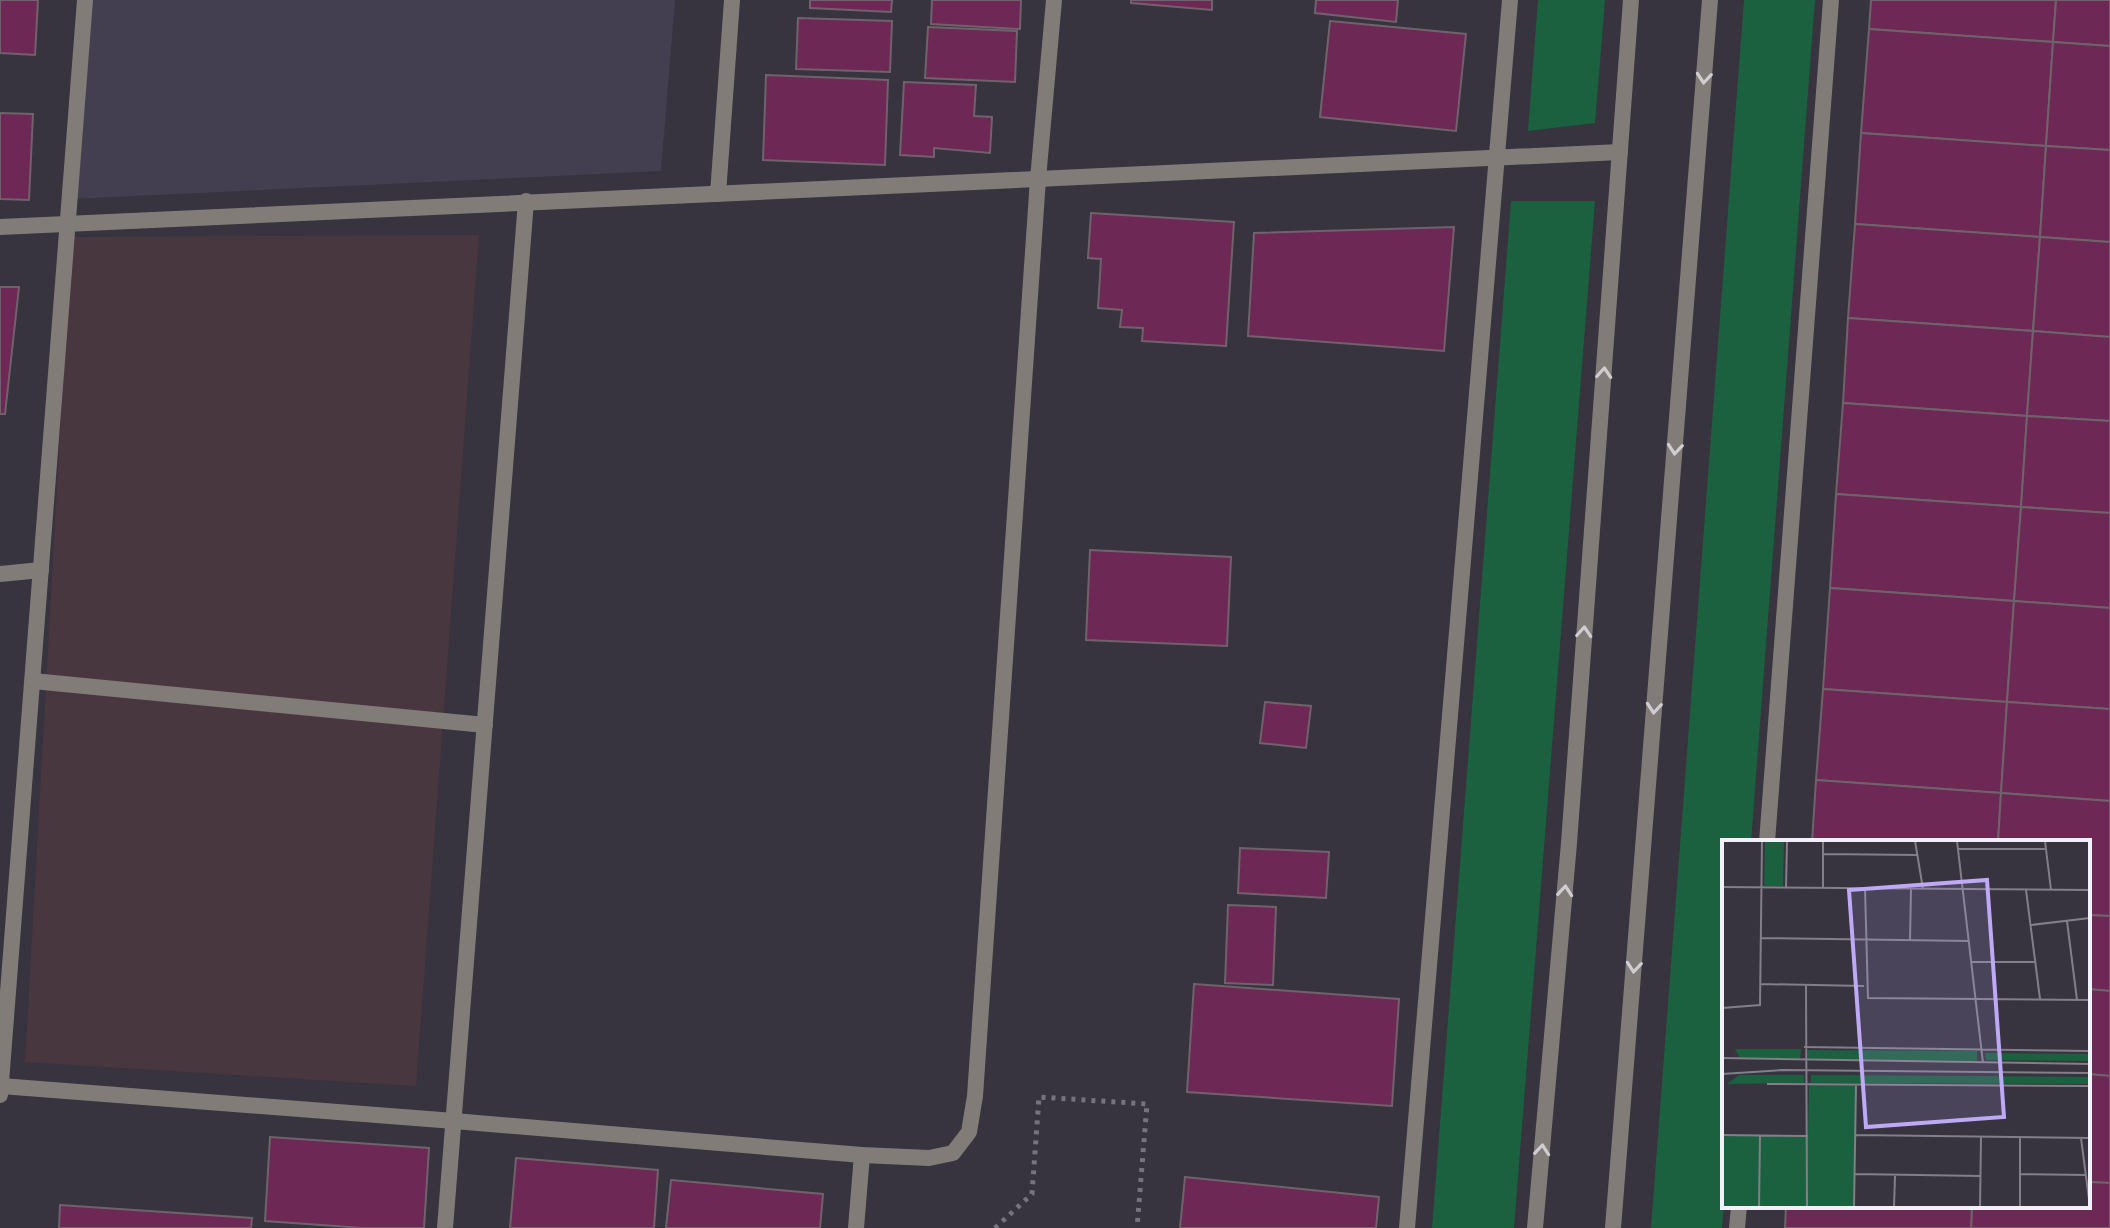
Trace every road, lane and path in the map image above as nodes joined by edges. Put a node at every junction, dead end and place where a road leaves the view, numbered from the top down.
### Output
1 (85, 0) edge
2 (732, 0) edge
3 (1054, 0) edge
4 (1510, 0) edge
5 (1631, 0) edge
6 (1710, 0) edge
7 (1831, 0) edge
8 (1620, 152) junction
9 (1498, 158) junction
10 (1038, 179) junction
11 (718, 194) junction
12 (526, 201) junction
13 (69, 224) junction
14 (0, 227) edge
15 (41, 570) junction
16 (0, 574) edge
17 (33, 681) junction
18 (485, 725) junction
19 (1767, 840) edge
20 (1, 1086) edge
21 (0, 1095) edge
22 (454, 1121) junction
23 (862, 1155) junction
24 (1739, 1208) edge
25 (445, 1228) edge
26 (856, 1228) edge
27 (995, 1228) edge
28 (1137, 1228) edge
29 (1407, 1228) edge
30 (1535, 1228) edge
31 (1613, 1228) edge
32 (1737, 1228) edge

1 - 13 street
2 - 11 street
3 - 10 street
4 - 9 street
5 - 8 street
6 -> 31 street
7 - 19 street
8 - 9 street
30 -> 8 street
9 - 10 street
9 - 29 street
10 - 11 street
10 - 23 street
11 - 12 street
12 - 13 street
12 - 18 street
13 - 14 street
13 - 15 street
15 - 16 street
15 - 17 street
17 - 18 street
17 - 20 street
18 - 22 street
20 - 21 street
20 - 22 street
22 - 23 street
22 - 25 street
23 - 26 street
24 - 32 street
27 - 28 path

